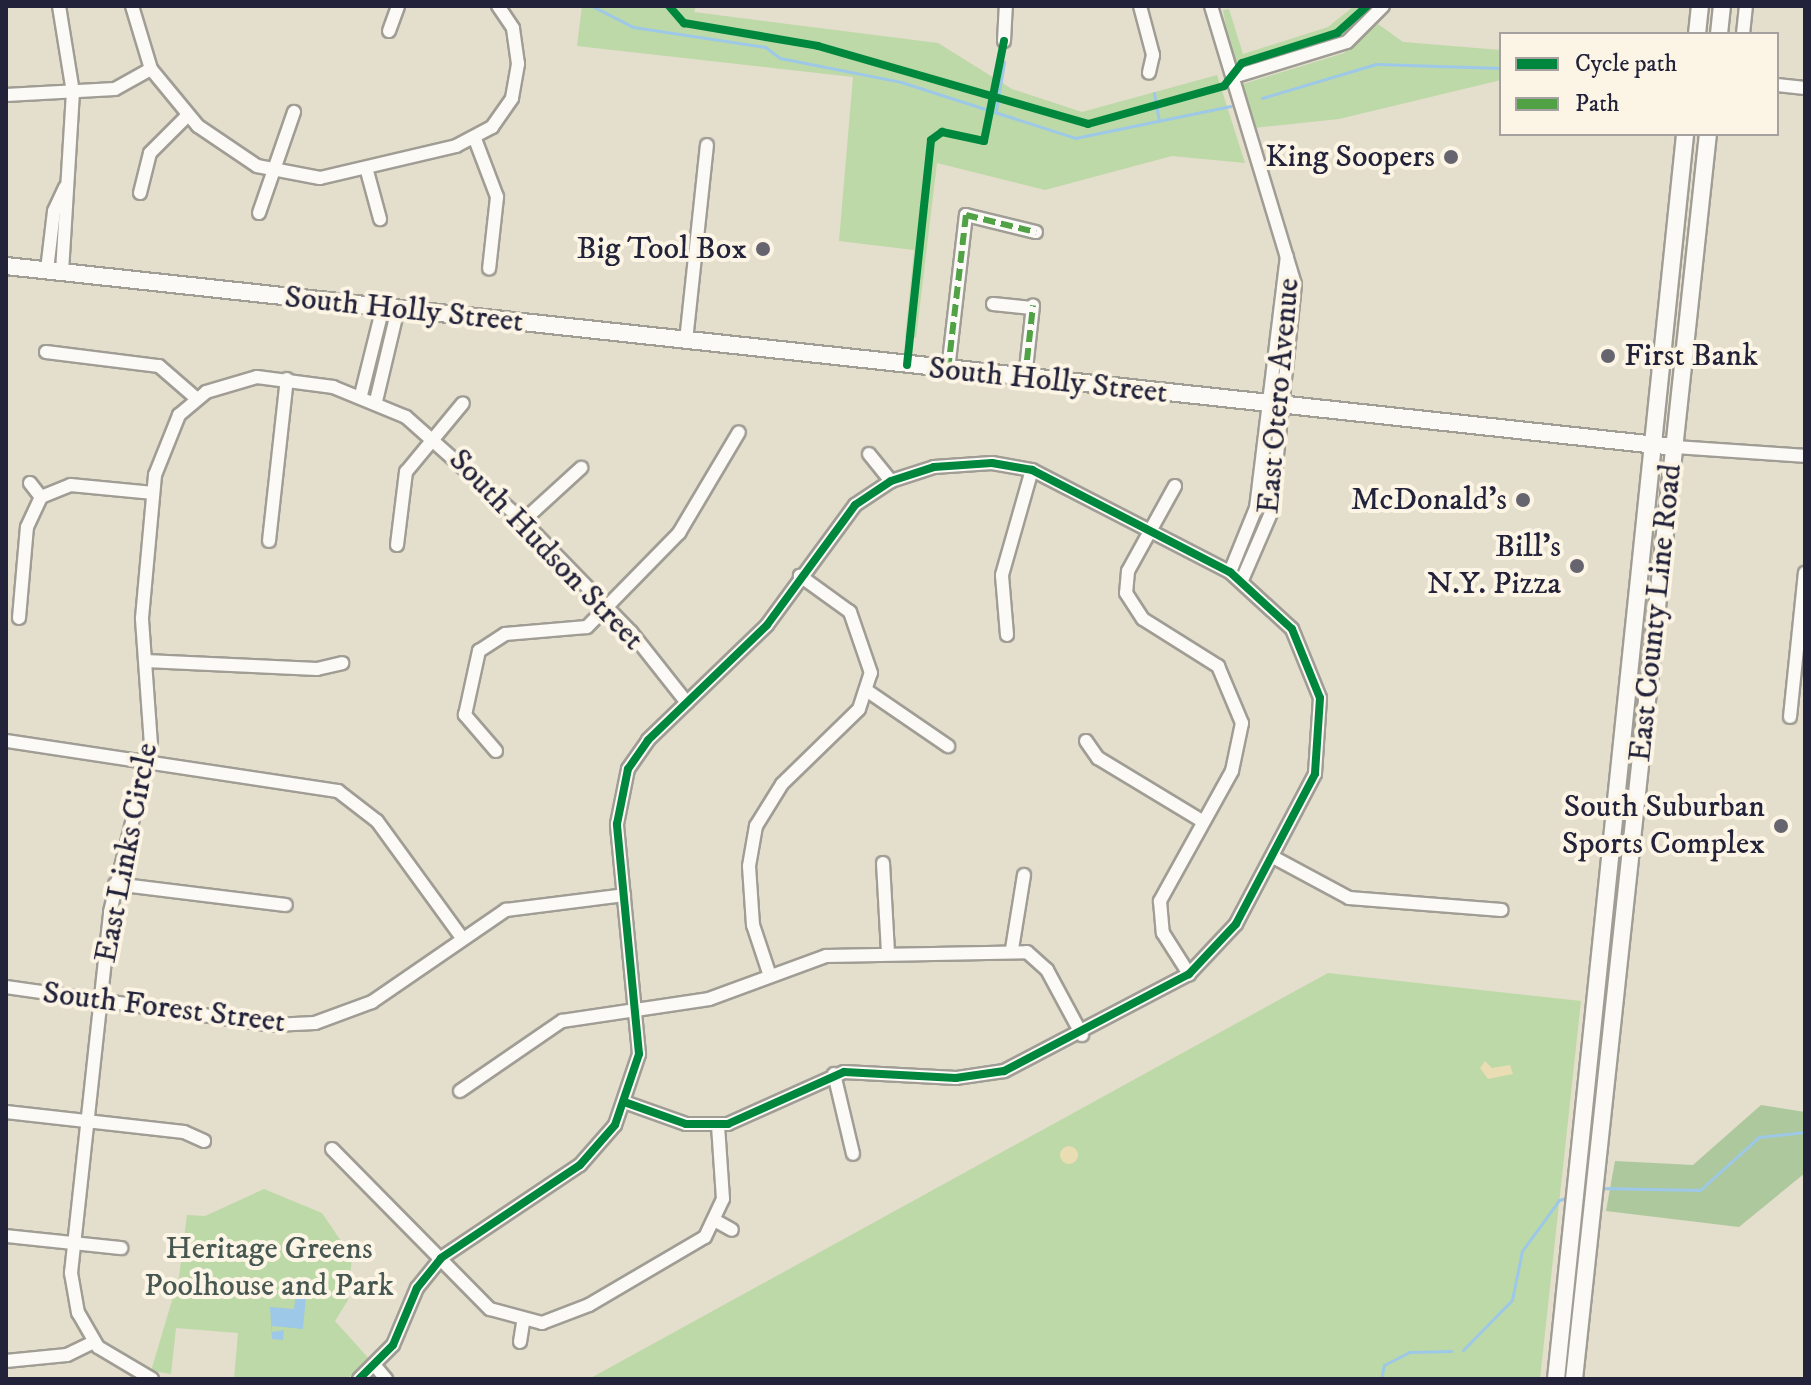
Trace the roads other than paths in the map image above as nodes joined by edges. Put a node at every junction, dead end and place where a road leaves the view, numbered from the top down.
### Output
1 (59, 6) edge
2 (132, 6) edge
3 (398, 6) edge
4 (498, 6) edge
5 (1006, 6) edge
6 (1140, 6) edge
7 (1211, 6) edge
8 (1383, 6) edge
9 (1700, 6) edge
10 (1722, 6) edge
11 (1746, 6) edge
12 (389, 31) dead end
13 (1697, 32) edge
14 (1719, 32) edge
15 (1743, 32) edge
16 (1004, 41) dead end
17 (151, 69) junction
18 (1149, 73) dead end
19 (1233, 77) junction
20 (1779, 85) edge
21 (1805, 88) edge
22 (73, 92) junction
23 (6, 95) edge
24 (294, 112) dead end
25 (187, 116) junction
26 (1685, 136) edge
27 (1708, 136) edge
28 (475, 139) junction
29 (707, 145) dead end
30 (271, 171) junction
31 (367, 171) junction
32 (140, 193) dead end
33 (259, 213) dead end
34 (380, 219) dead end
35 (1036, 232) dead end
36 (6, 266) edge
37 (489, 269) dead end
38 (54, 271) junction
39 (993, 304) dead end
40 (390, 308) junction
41 (686, 341) junction
42 (46, 352) dead end
43 (948, 370) junction
44 (1025, 378) junction
45 (287, 379) junction
46 (361, 395) junction
47 (197, 399) junction
48 (376, 401) junction
49 (463, 403) dead end
50 (1274, 406) junction
51 (739, 432) dead end
52 (433, 436) junction
53 (1650, 447) junction
54 (1674, 447) junction
55 (869, 454) dead end
56 (1805, 456) edge
57 (581, 468) dead end
58 (1032, 470) junction
59 (891, 481) junction
60 (30, 483) dead end
61 (1175, 486) dead end
62 (153, 493) junction
63 (41, 497) junction
64 (523, 521) junction
65 (1151, 530) junction
66 (269, 541) dead end
67 (397, 545) dead end
68 (1230, 572) junction
69 (1805, 573) edge
70 (800, 576) junction
71 (1242, 580) junction
72 (607, 608) junction
73 (19, 618) dead end
74 (1007, 635) dead end
75 (146, 661) junction
76 (342, 663) dead end
77 (869, 692) junction
78 (1626, 698) junction
79 (687, 703) junction
80 (1790, 717) dead end
81 (7, 741) edge
82 (1086, 741) dead end
83 (948, 746) dead end
84 (496, 751) dead end
85 (149, 762) junction
86 (1202, 821) junction
87 (1633, 838) junction
88 (1273, 857) junction
89 (883, 863) dead end
90 (1024, 875) dead end
91 (115, 884) junction
92 (624, 895) junction
93 (286, 905) dead end
94 (1502, 910) dead end
95 (462, 938) junction
96 (1012, 949) junction
97 (888, 953) junction
98 (769, 973) junction
99 (1189, 974) junction
100 (6, 987) edge
101 (100, 998) junction
102 (638, 1009) junction
103 (1082, 1035) junction
104 (834, 1074) junction
105 (969, 1077) junction
106 (460, 1091) dead end
107 (968, 1093) dead end
108 (627, 1103) junction
109 (6, 1112) edge
110 (87, 1121) junction
111 (718, 1125) junction
112 (204, 1141) dead end
113 (332, 1149) dead end
114 (853, 1154) dead end
115 (716, 1221) junction
116 (732, 1230) dead end
117 (6, 1236) edge
118 (74, 1243) junction
119 (121, 1248) dead end
120 (441, 1258) junction
121 (523, 1322) junction
122 (94, 1342) junction
123 (520, 1342) dead end
124 (6, 1361) edge
125 (376, 1367) junction
126 (152, 1379) edge
127 (359, 1379) edge
128 (386, 1379) edge
129 (1556, 1379) edge
130 (1574, 1379) edge

1 - 22 street
2 - 17 street
3 - 12 street
4 - 28 street
5 - 16 street
6 - 18 street
7 - 19 street, East Otero Avenue
8 - 19 street
9 - 13 main road
10 - 14 main road
11 - 15 street
17 - 22 street
17 - 25 street
19 - 50 street, East Otero Avenue
20 - 21 street
22 - 23 street
22 - 38 street
24 - 30 street
25 - 30 street
25 - 32 street
26 - 53 main road, East County Line Road
27 - 54 main road, East County Line Road
28 - 31 street
28 - 37 street
29 - 41 street
30 - 31 street
30 - 33 street
31 - 34 street
35 - 43 street
36 - 38 main road, South Holly Street
38 - 40 main road, South Holly Street
39 - 44 street
40 - 41 main road, South Holly Street
40 - 46 street
40 - 48 street
41 - 43 main road, South Holly Street
42 - 47 street
43 - 44 main road, South Holly Street
44 - 50 main road, South Holly Street
45 - 46 street, South Hudson Street
45 - 47 street, South Hudson Street
45 - 66 street
46 - 48 street, South Hudson Street
47 - 62 street, East Links Circle
48 - 52 street, South Hudson Street
49 - 52 street, South Hudson Street
50 - 53 main road, South Holly Street
50 - 68 street, East Otero Avenue
50 - 71 street, East Otero Avenue
51 - 72 street
52 - 64 street, South Hudson Street
52 - 67 street
53 - 54 main road, South Holly Street
53 - 78 main road, East County Line Road
54 - 56 street, South Holly Street
54 - 87 main road, East County Line Road
55 - 59 street
57 - 64 street
58 - 59 street
58 - 65 street
58 - 74 street
59 - 70 street
60 - 63 street
61 - 65 street
62 - 63 street
62 - 75 street, East Links Circle
63 - 73 street
64 - 72 street, South Hudson Street
65 - 68 street
65 - 86 street
68 - 71 street
69 - 80 street
70 - 77 street
70 - 79 street
71 - 88 street
72 - 79 street, South Hudson Street
72 - 84 street
75 - 76 street
75 - 85 street, East Links Circle
77 - 83 street
77 - 98 street
78 - 87 main road
78 - 129 main road, East County Line Road
79 - 92 street
81 - 85 street
82 - 86 street
85 - 91 street, East Links Circle
85 - 95 street
86 - 99 street
87 - 130 main road, East County Line Road
88 - 94 street
88 - 99 street
89 - 97 street
90 - 96 street
91 - 93 street
91 - 101 street, East Links Circle
92 - 95 street, South Forest Street
92 - 102 street
95 - 101 street, South Forest Street
96 - 97 street
96 - 103 street
97 - 98 street
98 - 102 street
99 - 103 street
100 - 101 street, South Forest Street
101 - 110 street, East Links Circle
102 - 106 street
102 - 108 street
103 - 105 street
104 - 105 street
104 - 111 street
104 - 114 street
105 - 107 street
108 - 111 street
108 - 120 street
109 - 110 street
110 - 112 street
110 - 118 street, East Links Circle
111 - 115 street
113 - 120 street
115 - 116 street
115 - 121 street
117 - 118 street
118 - 119 street
118 - 122 street, East Links Circle
120 - 121 street
120 - 125 street
121 - 123 street
122 - 124 street
122 - 126 street, East Links Circle
125 - 127 street
125 - 128 street

